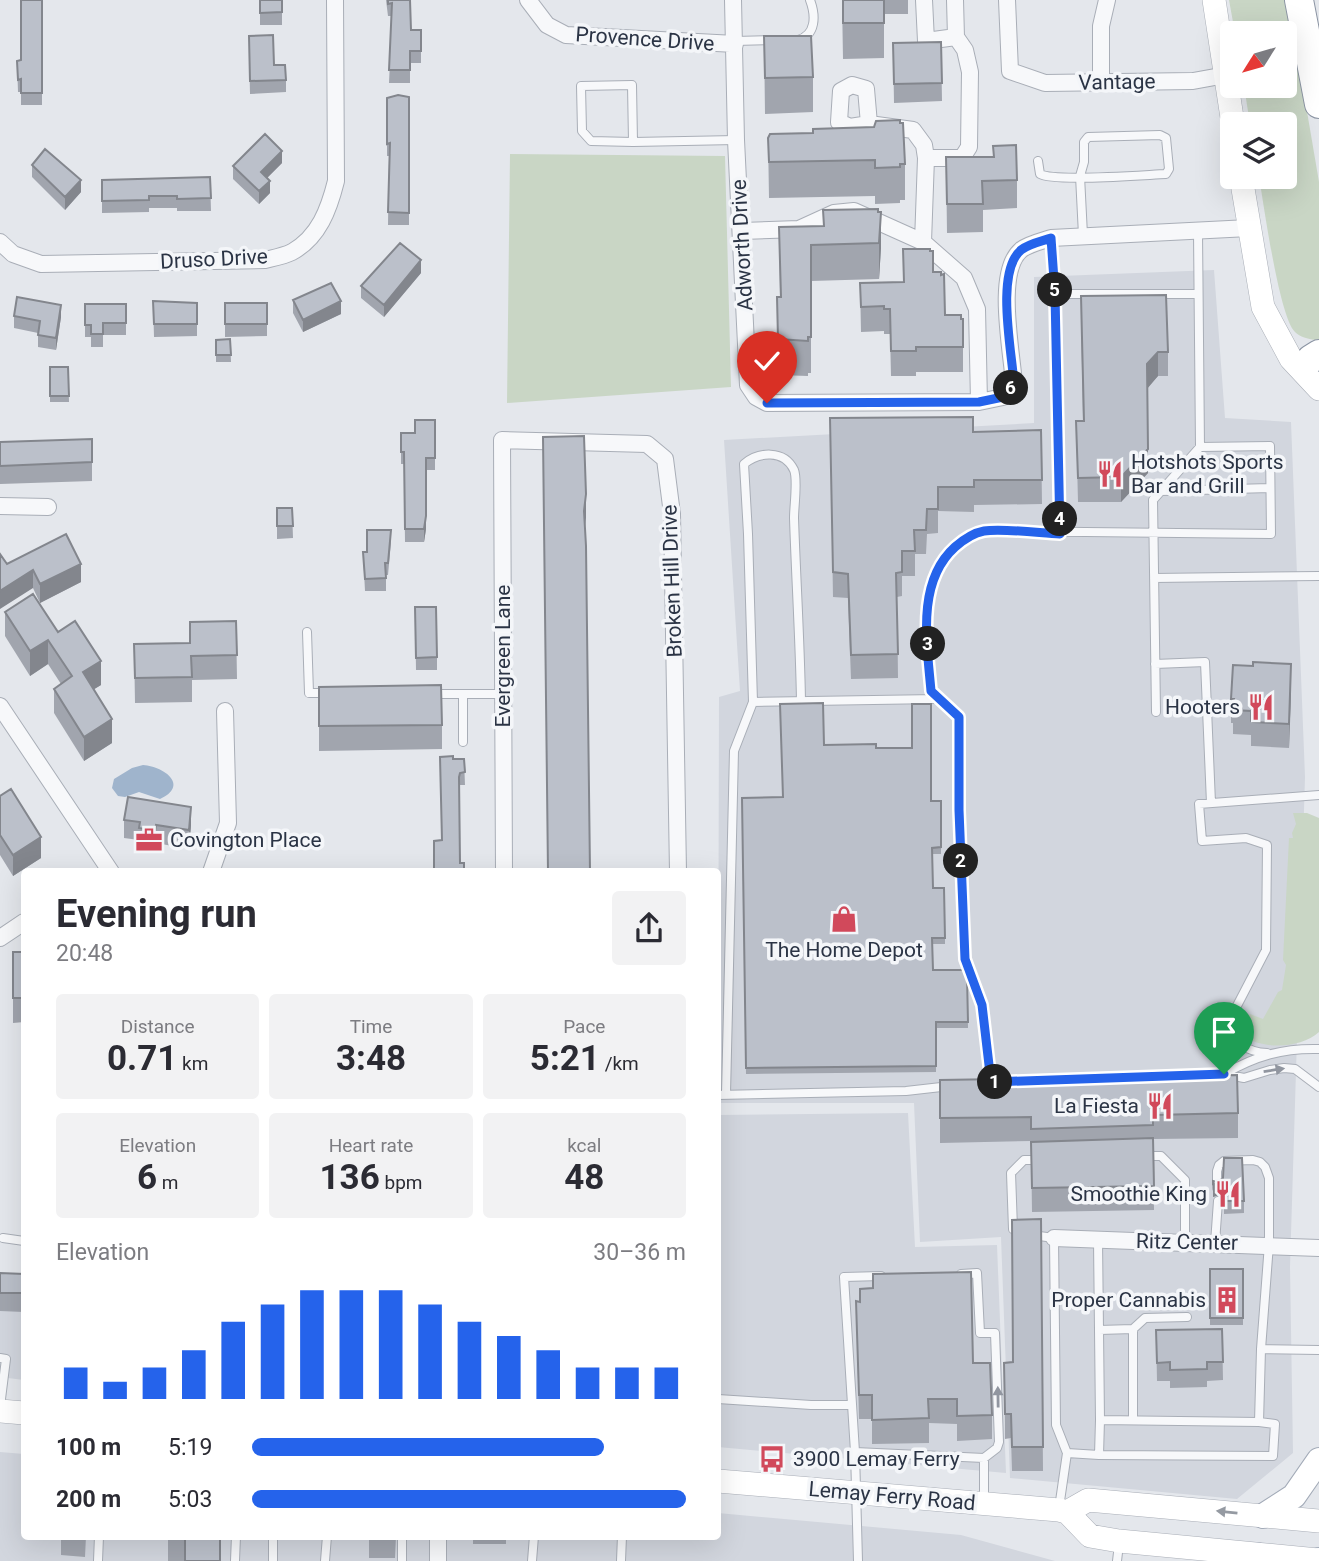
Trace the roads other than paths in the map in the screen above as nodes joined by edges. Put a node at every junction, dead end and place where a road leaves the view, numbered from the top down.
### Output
1 (335, 0) edge
2 (528, 0) edge
3 (733, 0) edge
4 (810, 0) edge
5 (923, 0) edge
6 (955, 0) edge
7 (1007, 0) edge
8 (1107, 0) edge
9 (1214, 0) edge
10 (1299, 0) edge
11 (956, 37) junction
12 (1220, 38) edge
13 (735, 43) junction
14 (1220, 76) edge
15 (1101, 84) junction
16 (1319, 104) edge
17 (869, 124) edge
18 (737, 140) junction
19 (633, 142) junction
20 (926, 158) junction
21 (1038, 161) dead end
22 (1080, 176) junction
23 (1243, 189) edge
24 (1249, 228) junction
25 (742, 231) junction
26 (1198, 232) junction
27 (1083, 235) junction
28 (1051, 238) junction
29 (0, 242) edge
30 (923, 242) junction
31 (1055, 294) junction
32 (1198, 294) junction
33 (1280, 340) junction
34 (1316, 358) edge
35 (1319, 389) edge
36 (979, 402) junction
37 (502, 440) joint
38 (1200, 447) junction
39 (1270, 488) junction
40 (1161, 491) junction
41 (0, 506) edge
42 (48, 508) dead end
43 (1060, 534) junction
44 (1154, 534) junction
45 (1319, 576) edge
46 (1154, 578) junction
47 (306, 632) dead end
48 (1155, 664) junction
49 (334, 693) edge
50 (424, 694) edge
51 (463, 694) junction
52 (503, 694) junction
53 (937, 699) junction
54 (801, 701) junction
55 (753, 702) junction
56 (0, 706) edge
57 (225, 711) dead end
58 (1156, 712) dead end
59 (463, 742) dead end
60 (1314, 795) edge
61 (1211, 803) junction
62 (1319, 804) edge
63 (105, 868) edge
64 (212, 868) edge
65 (504, 868) edge
66 (678, 868) edge
67 (21, 924) edge
68 (0, 938) edge
69 (1227, 1025) junction
70 (1319, 1049) edge
71 (1268, 1053) junction
72 (1224, 1074) junction
73 (1118, 1077) edge
74 (1005, 1081) edge
75 (991, 1082) junction
76 (979, 1083) edge
77 (954, 1086) edge
78 (1319, 1087) edge
79 (722, 1095) edge
80 (1134, 1157) edge
81 (1052, 1160) edge
82 (1217, 1188) edge
83 (1218, 1201) dead end
84 (1054, 1237) junction
85 (3, 1238) dead end
86 (1098, 1240) junction
87 (21, 1241) edge
88 (1185, 1241) junction
89 (1215, 1243) junction
90 (1269, 1244) junction
91 (1319, 1248) edge
92 (950, 1274) edge
93 (897, 1275) edge
94 (1187, 1317) dead end
95 (1133, 1329) junction
96 (1099, 1330) junction
97 (1261, 1349) junction
98 (1319, 1350) edge
99 (0, 1358) edge
100 (721, 1399) edge
101 (852, 1405) junction
102 (0, 1409) edge
103 (21, 1412) edge
104 (1100, 1420) junction
105 (1128, 1422) junction
106 (1254, 1424) junction
107 (855, 1452) junction
108 (1067, 1453) junction
109 (1099, 1455) junction
110 (984, 1458) junction
111 (1319, 1460) edge
112 (721, 1481) edge
113 (857, 1494) junction
114 (984, 1504) junction
115 (1063, 1511) junction
116 (1263, 1516) junction
117 (1319, 1521) edge
118 (100, 1540) edge
119 (236, 1540) edge
120 (273, 1540) edge
121 (327, 1540) edge
122 (402, 1540) edge
123 (438, 1540) edge
124 (534, 1540) edge
125 (622, 1540) edge
126 (1118, 1551) edge
127 (1194, 1555) edge
128 (1262, 1558) edge
129 (1319, 1560) edge
130 (98, 1561) edge
131 (236, 1561) edge
132 (273, 1561) edge
133 (325, 1561) edge
134 (402, 1561) edge
135 (438, 1561) edge
136 (532, 1561) edge
137 (621, 1561) edge
138 (858, 1561) edge

1 - 29 street, Druso Drive
2 - 13 street, Provence Drive
3 - 13 street, Adworth Drive
4 - 13 lane
5 - 11 street
6 - 11 street
7 - 15 street, Vantage
8 - 15 street
9 - 12 main road
10 - 16 highway
11 - 20 street
13 - 18 street, Adworth Drive
14 - 15 street, Vantage
17 - 20 street
18 - 19 lane
18 - 25 street, Adworth Drive
19 - 19 lane
20 - 30 street
21 - 22 lane
22 - 22 lane
22 - 27 lane
23 - 24 main road
24 - 26 street, Adworth Drive
24 - 33 main road
25 - 30 street
25 - 36 street, Adworth Drive
26 - 27 street, Adworth Drive
26 - 32 lane
27 - 28 street, Adworth Drive
28 - 31 lane
28 - 36 street, Adworth Drive
30 - 36 street
31 - 32 lane
31 - 43 lane
32 - 38 lane
33 - 34 main road
33 - 35 main road
37 - 52 street, Evergreen Lane
37 - 66 street, Broken Hill Drive
38 - 39 lane
38 - 40 lane
39 - 40 lane
39 - 44 lane
40 - 44 lane
41 - 42 street
43 - 44 lane
43 - 53 lane
44 - 46 lane
45 - 46 lane
46 - 48 lane
47 - 49 lane
48 - 58 lane
48 - 61 lane
50 - 51 lane
51 - 52 lane
51 - 59 lane
52 - 65 street, Evergreen Lane
53 - 54 lane
53 - 75 lane
54 - 55 lane
54 - 55 lane
55 - 79 lane
56 - 63 street
57 - 64 street
60 - 61 lane
60 - 62 lane
61 - 69 lane
67 - 68 street
69 - 71 lane
69 - 72 lane
70 - 71 lane
71 - 72 lane
72 - 73 lane
72 -> 78 lane
74 - 75 lane
75 - 76 lane
77 - 79 lane
80 - 88 lane
81 - 84 lane
82 - 90 lane
83 - 89 lane
84 - 86 street, Ritz Center
84 - 108 lane
85 - 87 lane
86 - 88 street, Ritz Center
86 - 96 lane
88 - 89 street, Ritz Center
89 - 90 street, Ritz Center
90 - 91 street, Ritz Center
90 - 97 lane
110 -> 92 lane
93 - 101 lane
94 - 95 lane
95 - 96 lane
95 - 105 lane
96 - 104 lane
97 - 98 lane
97 - 106 lane
99 - 102 lane
100 - 101 lane
101 - 107 lane
102 - 103 main road
104 - 105 lane
104 - 109 lane
105 - 106 lane
106 - 109 lane
107 - 110 lane
107 - 113 lane
108 - 109 lane
108 - 115 lane
110 - 114 lane
111 - 116 main road
112 - 113 main road, Lemay Ferry Road
113 - 114 main road, Lemay Ferry Road
113 - 138 lane
114 - 115 main road, Lemay Ferry Road
116 -> 115 main road, Lemay Ferry Road
115 - 126 main road
116 - 117 main road, Lemay Ferry Road
118 - 130 lane
119 - 131 lane
120 - 132 lane
121 - 133 lane
122 - 134 lane
123 - 135 street
124 - 136 lane
125 - 137 lane
126 - 127 main road
127 - 128 main road
128 - 129 main road

